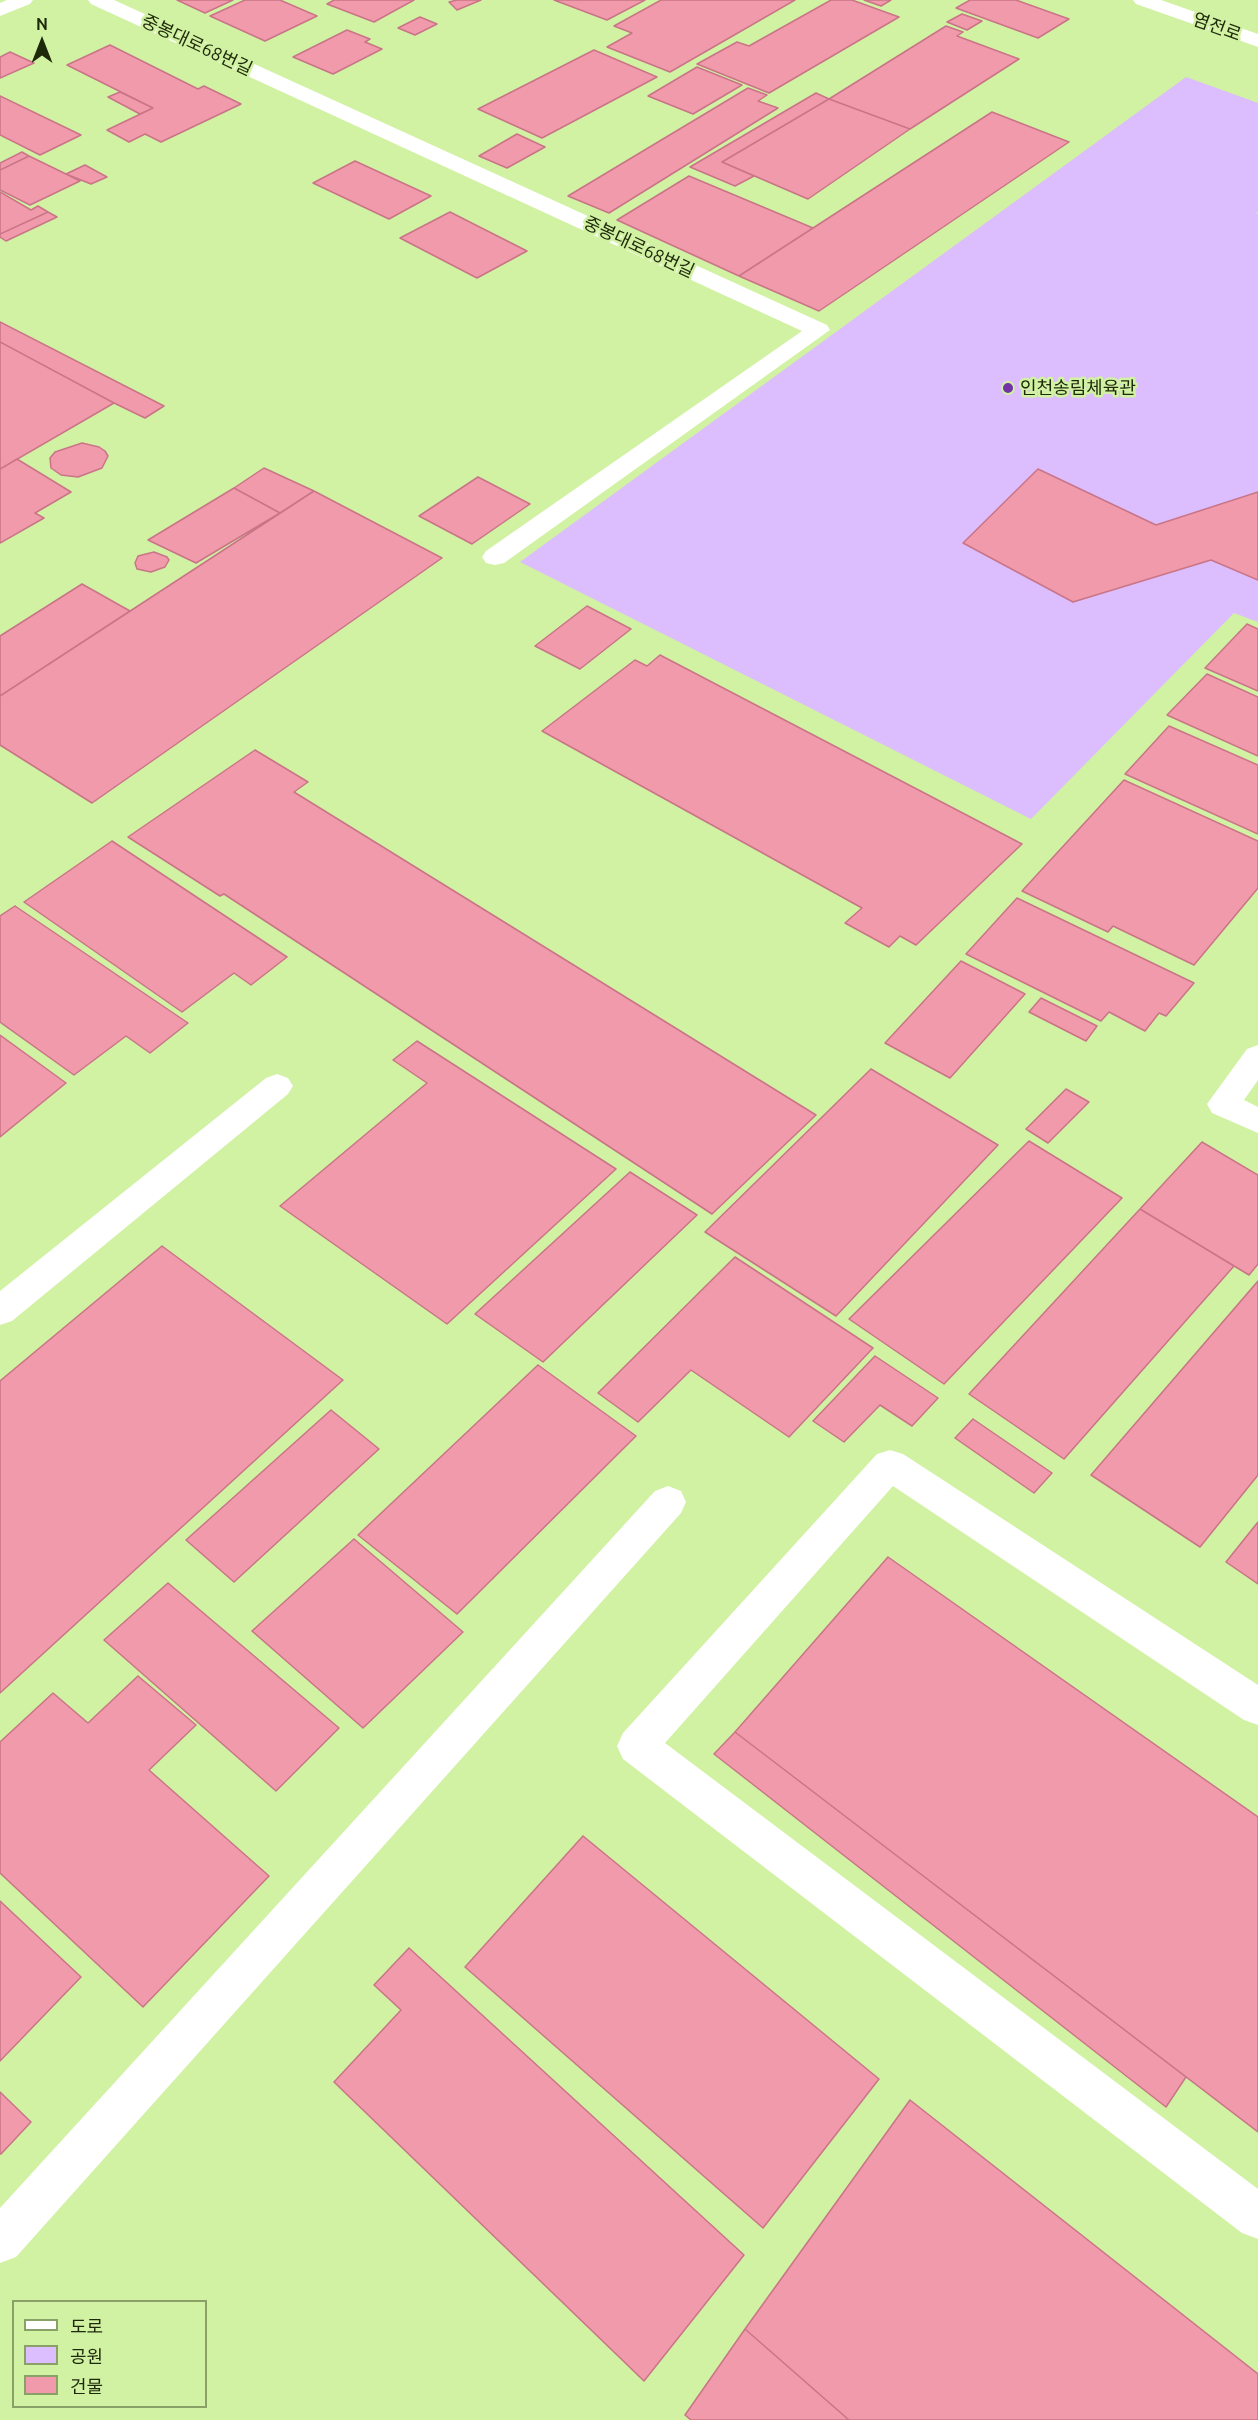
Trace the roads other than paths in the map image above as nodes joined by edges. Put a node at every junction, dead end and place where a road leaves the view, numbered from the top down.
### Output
1 (22, 0) edge
2 (98, 0) edge
3 (1143, 0) edge
4 (0, 10) edge
5 (1258, 41) edge
6 (495, 557) dead end
7 (1258, 1057) edge
8 (277, 1086) dead end
9 (1258, 1121) edge
10 (0, 1311) edge
11 (668, 1502) dead end
12 (1258, 1707) edge
13 (1258, 2217) edge
14 (0, 2241) edge

1 - 4 street
2 - 6 street, 중봉대로68번길
3 - 5 street, 염전로
7 - 9 street
8 - 10 street
11 - 14 street
12 - 13 street

